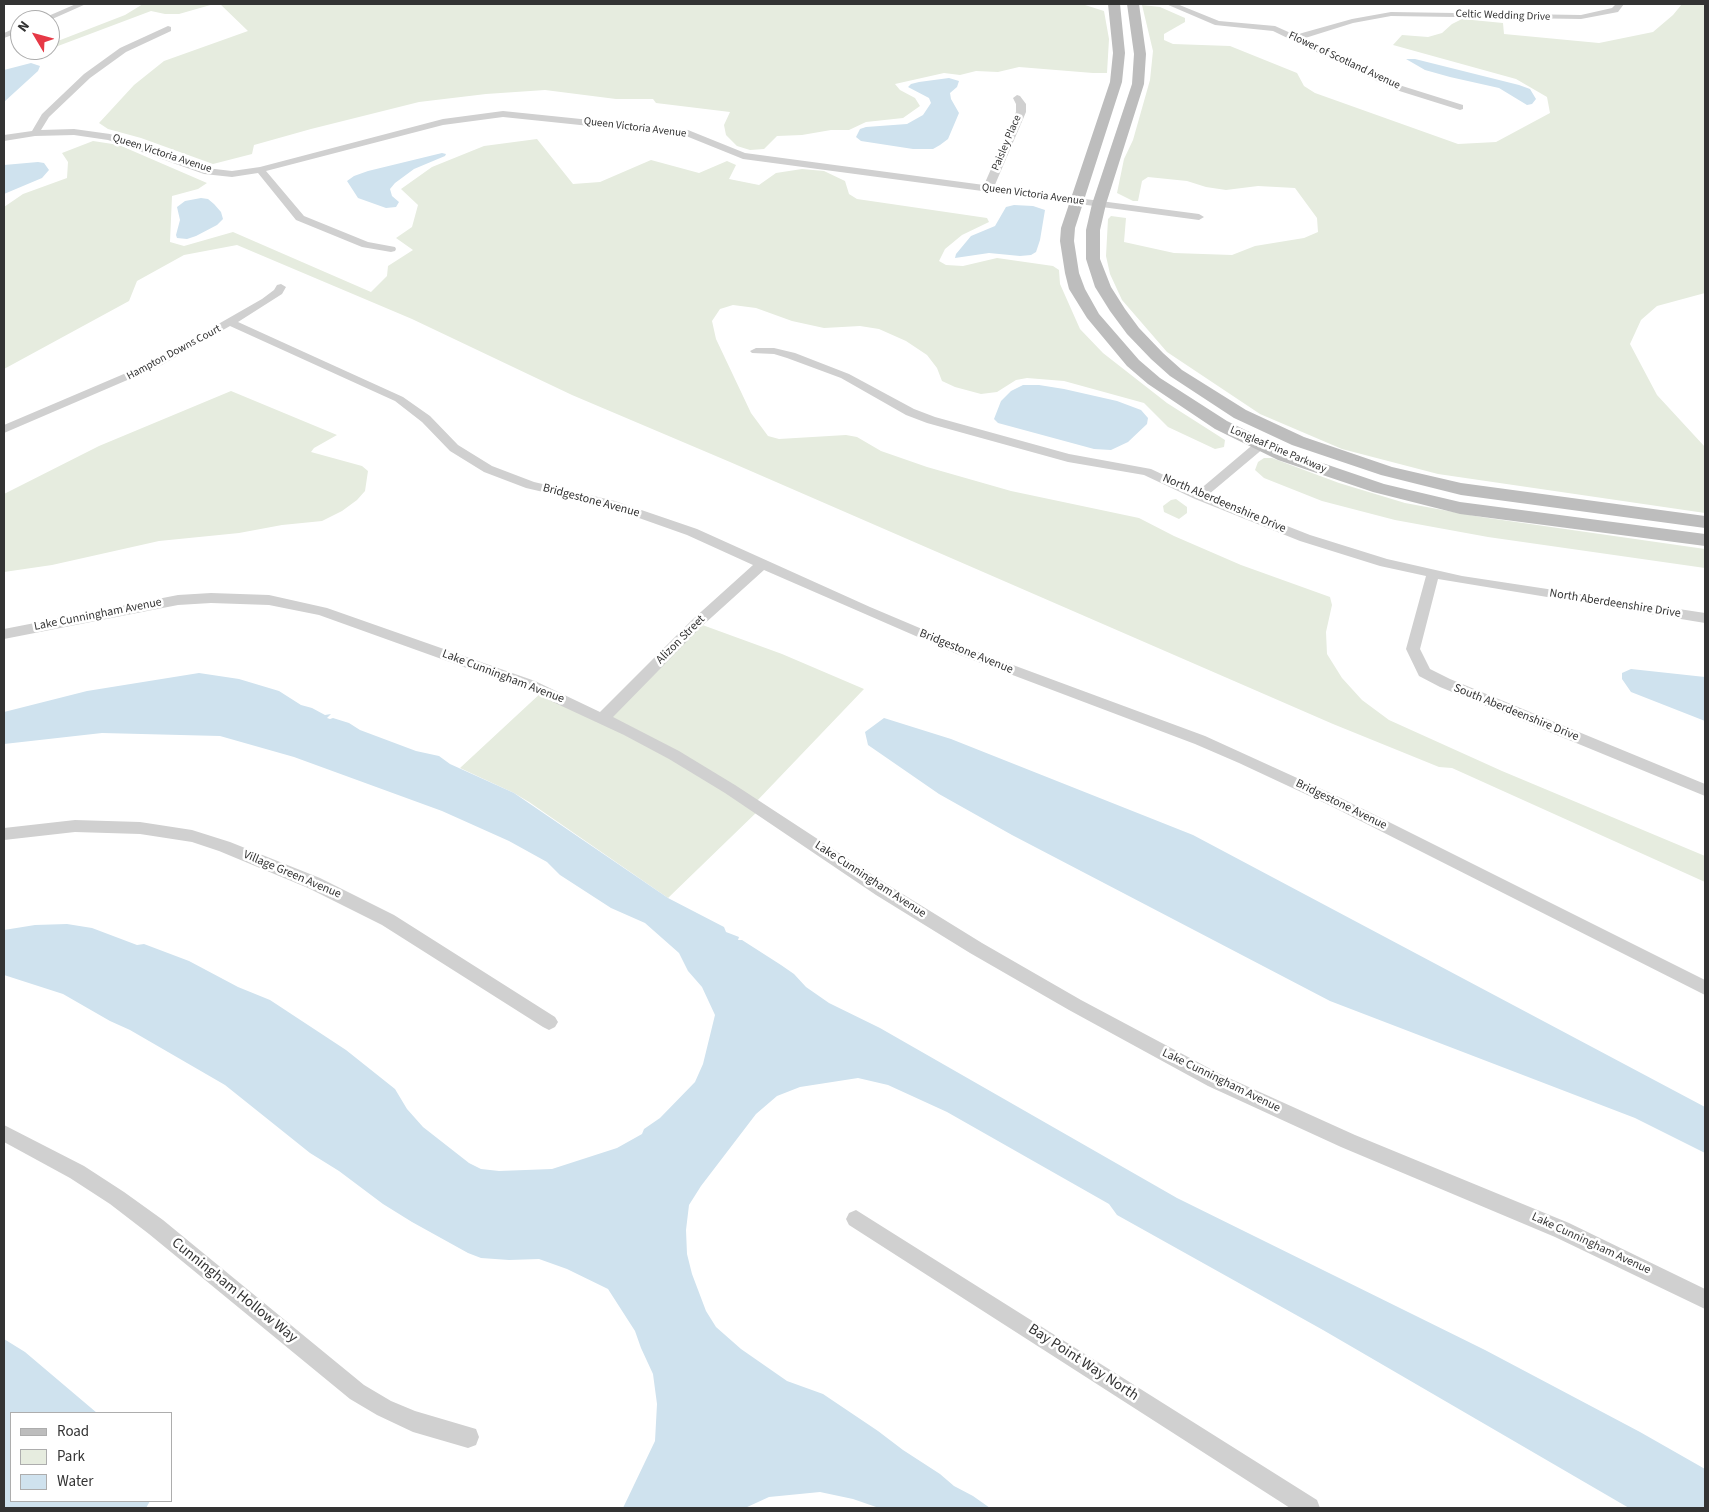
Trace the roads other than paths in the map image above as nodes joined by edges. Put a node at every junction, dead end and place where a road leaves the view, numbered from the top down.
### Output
1 (82, 4) edge
2 (1114, 4) edge
3 (1134, 4) edge
4 (1170, 4) edge
5 (1520, 4) edge
6 (1620, 4) edge
7 (60, 13) edge
8 (1526, 18) junction
9 (168, 29) dead end
10 (1295, 38) junction
11 (1017, 98) dead end
12 (1460, 107) dead end
13 (35, 133) junction
14 (4, 138) edge
15 (260, 170) junction
16 (988, 188) junction
17 (1076, 201) junction
18 (1099, 204) junction
19 (1199, 217) dead end
20 (391, 249) dead end
21 (281, 287) dead end
22 (230, 322) junction
23 (756, 351) dead end
24 (4, 429) edge
25 (1260, 445) junction
26 (1199, 496) junction
27 (1705, 522) edge
28 (1705, 540) edge
29 (762, 564) junction
30 (1433, 574) junction
31 (1705, 618) edge
32 (4, 634) edge
33 (603, 718) junction
34 (1705, 790) edge
35 (4, 834) edge
36 (1705, 988) edge
37 (549, 1022) dead end
38 (4, 1133) edge
39 (856, 1219) dead end
40 (1705, 1299) edge
41 (468, 1438) dead end
42 (1309, 1508) edge

1 - 7 street
2 - 17 main road, Longleaf Pine Parkway
3 - 18 main road, Longleaf Pine Parkway
4 - 10 street, Flower of Scotland Avenue
5 - 8 street
6 - 8 street, Celtic Wedding Drive
8 - 10 street, Celtic Wedding Drive
9 - 13 street
10 - 12 street, Flower of Scotland Avenue
11 - 16 street, Paisley Place
13 - 14 street, Queen Victoria Avenue
13 - 15 street, Queen Victoria Avenue
15 - 16 street, Queen Victoria Avenue
15 - 20 street
16 - 17 street, Queen Victoria Avenue
17 - 18 street, Queen Victoria Avenue
17 - 25 main road, Longleaf Pine Parkway
18 - 19 street, Queen Victoria Avenue
18 - 27 main road, Longleaf Pine Parkway
21 - 22 street, Hampton Downs Court
22 - 24 street, Hampton Downs Court
22 - 29 street, Bridgestone Avenue
23 - 26 street, North Aberdeenshire Drive
25 - 26 street
25 - 28 main road, Longleaf Pine Parkway
26 - 30 street, North Aberdeenshire Drive
29 - 33 street, Alizon Street
29 - 36 street, Bridgestone Avenue
30 - 31 street, North Aberdeenshire Drive
30 - 34 street, South Aberdeenshire Drive
32 - 33 street, Lake Cunningham Avenue
33 - 40 street, Lake Cunningham Avenue
35 - 37 street, Village Green Avenue
38 - 41 street, Cunningham Hollow Way
39 - 42 street, Bay Point Way North

